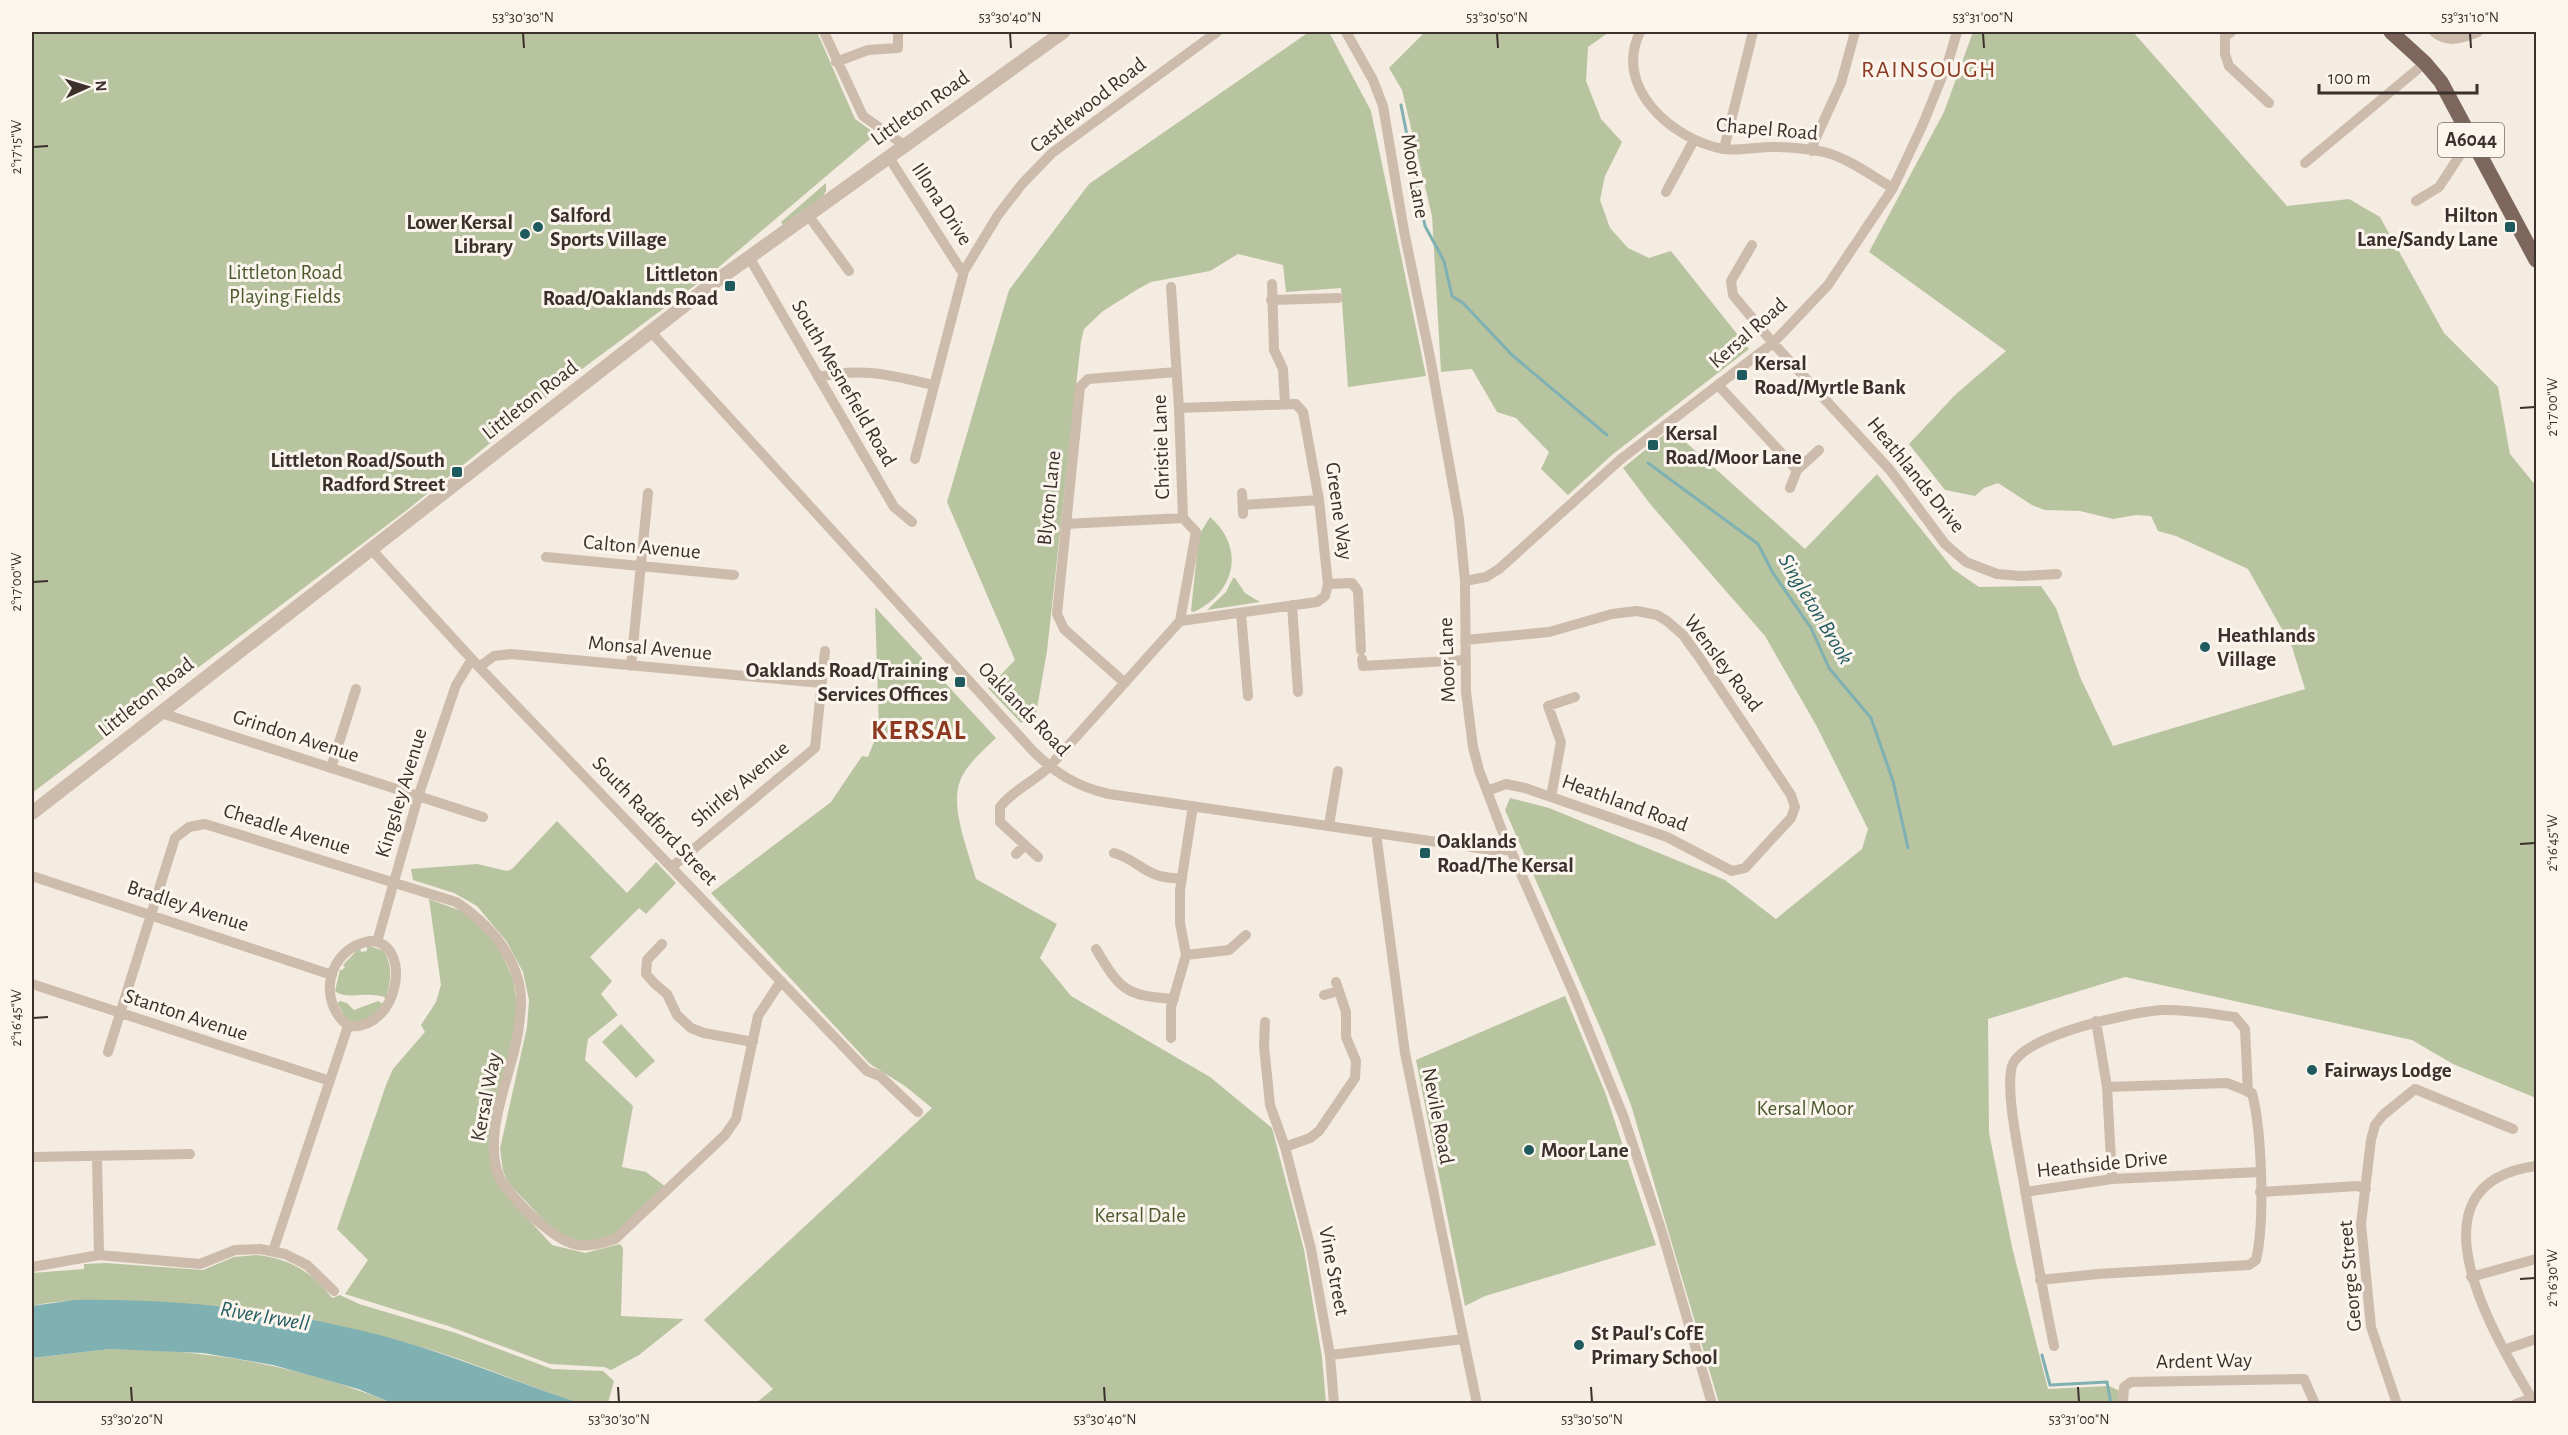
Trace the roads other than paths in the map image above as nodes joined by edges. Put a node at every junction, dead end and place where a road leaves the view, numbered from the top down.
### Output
1 (824, 32) edge
2 (898, 32) edge
3 (1063, 32) edge
4 (1217, 32) edge
5 (1346, 32) edge
6 (1640, 32) edge
7 (1753, 32) edge
8 (1855, 32) edge
9 (1957, 32) edge
10 (2231, 32) edge
11 (2391, 32) edge
12 (2434, 32) edge
13 (2478, 32) edge
14 (837, 63) junction
15 (2425, 63) junction
16 (2269, 103) dead end
17 (1694, 140) junction
18 (2470, 140) junction
19 (904, 145) junction
20 (1724, 149) junction
21 (1812, 151) junction
22 (888, 156) junction
23 (2305, 163) dead end
24 (1893, 188) junction
25 (1666, 192) dead end
26 (2416, 201) dead end
27 (808, 215) junction
28 (2533, 239) edge
29 (1752, 245) dead end
30 (749, 257) junction
31 (2536, 260) edge
32 (849, 271) dead end
33 (964, 271) junction
34 (1272, 284) dead end
35 (1171, 286) dead end
36 (1338, 298) dead end
37 (1271, 300) junction
38 (651, 332) junction
39 (1773, 343) junction
40 (1177, 372) junction
41 (818, 377) junction
42 (934, 385) junction
43 (1718, 385) junction
44 (1285, 404) junction
45 (1179, 408) junction
46 (1819, 450) dead end
47 (915, 459) dead end
48 (1797, 470) junction
49 (1790, 488) dead end
50 (648, 493) dead end
51 (1242, 493) dead end
52 (1319, 500) junction
53 (1183, 518) junction
54 (912, 522) dead end
55 (1065, 524) junction
56 (371, 549) junction
57 (546, 558) dead end
58 (640, 566) junction
59 (2057, 574) dead end
60 (734, 575) dead end
61 (1465, 581) junction
62 (1328, 584) junction
63 (1292, 605) junction
64 (1241, 613) junction
65 (1180, 621) junction
66 (1465, 640) junction
67 (825, 651) dead end
68 (1465, 660) junction
69 (475, 663) junction
70 (631, 666) junction
71 (821, 683) junction
72 (1125, 683) junction
73 (356, 689) dead end
74 (1298, 692) dead end
75 (1248, 696) dead end
76 (1575, 697) dead end
77 (161, 713) junction
78 (1050, 766) junction
79 (331, 768) junction
80 (1338, 771) dead end
81 (1487, 791) junction
82 (418, 797) junction
83 (1551, 797) junction
84 (1192, 806) junction
85 (32, 813) edge
86 (483, 817) dead end
87 (1329, 825) junction
88 (1376, 833) junction
89 (1025, 844) junction
90 (1510, 849) junction
91 (1114, 853) dead end
92 (1016, 854) dead end
93 (1038, 857) dead end
94 (673, 866) junction
95 (1745, 868) joint
96 (32, 876) edge
97 (1182, 879) junction
98 (394, 883) junction
99 (150, 914) junction
100 (1246, 935) dead end
101 (376, 942) junction
102 (662, 944) dead end
103 (1096, 949) dead end
104 (1186, 955) junction
105 (332, 975) junction
106 (781, 981) junction
107 (32, 984) edge
108 (1324, 995) dead end
109 (1174, 999) junction
110 (118, 1014) junction
111 (2096, 1021) junction
112 (1265, 1022) dead end
113 (348, 1026) junction
114 (1171, 1038) dead end
115 (753, 1042) junction
116 (108, 1052) dead end
117 (330, 1081) junction
118 (2107, 1088) junction
119 (2248, 1092) junction
120 (918, 1112) dead end
121 (2513, 1129) dead end
122 (1286, 1147) junction
123 (190, 1154) dead end
124 (97, 1156) junction
125 (32, 1157) edge
126 (2536, 1166) edge
127 (2260, 1172) junction
128 (2112, 1179) junction
129 (2366, 1189) junction
130 (2025, 1192) junction
131 (2260, 1192) junction
132 (273, 1251) junction
133 (99, 1255) junction
134 (2536, 1259) edge
135 (32, 1267) edge
136 (2472, 1277) junction
137 (2040, 1280) junction
138 (334, 1291) dead end
139 (1463, 1339) junction
140 (2536, 1339) edge
141 (2054, 1346) dead end
142 (2504, 1350) junction
143 (1330, 1355) junction
144 (2533, 1401) edge
145 (1334, 1404) edge
146 (1477, 1404) edge
147 (1712, 1404) edge
148 (2123, 1404) edge
149 (2315, 1404) edge
150 (2397, 1404) edge
151 (2516, 1404) edge

1 - 14 street
2 - 14 street
3 - 19 street, Littleton Road
4 - 33 street, Castlewood Road
5 - 61 street, Moor Lane
6 - 17 street, Chapel Road
7 - 20 street
8 - 21 street
9 - 24 street, Kersal Road
10 - 16 street
11 - 15 main road, A6044
12 - 13 street
14 - 19 street
15 - 18 main road, A6044
15 - 23 street
17 - 20 street, Chapel Road
17 - 25 street
18 - 26 street
18 - 28 main road, A6044
19 - 22 street, Littleton Road
20 - 21 street, Chapel Road
21 - 24 street, Chapel Road
22 - 27 street, Littleton Road
22 - 33 street, Illona Drive
24 - 39 street, Kersal Road
27 - 30 street, Littleton Road
27 - 32 street
28 - 31 main road, A6044
29 - 39 street, Heathlands Drive
30 - 38 street, Littleton Road
30 - 41 street, South Mesnefield Road
33 - 42 street, Castlewood Road
34 - 37 street
35 - 40 street, Christie Lane
36 - 37 street
37 - 44 street
38 - 56 street, Littleton Road
38 - 78 street, Oaklands Road
39 - 43 street, Kersal Road
39 - 59 street, Heathlands Drive
40 - 45 street, Christie Lane
40 - 55 street, Blyton Lane
41 - 42 street
41 - 54 street, South Mesnefield Road
42 - 47 street, Castlewood Road
43 - 48 street
43 - 61 street, Kersal Road
44 - 45 street
44 - 52 street, Greene Way
45 - 53 street, Christie Lane
46 - 48 street
48 - 49 street
50 - 58 street
51 - 52 street
52 - 62 street, Greene Way
53 - 55 street
53 - 65 street, Christie Lane
55 - 72 street, Blyton Lane
56 - 69 street, South Radford Street
56 - 77 street, Littleton Road
57 - 58 street, Calton Avenue
58 - 60 street, Calton Avenue
58 - 70 street
61 - 66 street, Moor Lane
62 - 63 street, Greene Way
62 - 68 street
63 - 64 street, Greene Way
63 - 74 street
64 - 65 street, Greene Way
64 - 75 street
65 - 72 street
66 - 68 street, Moor Lane
66 - 95 street, Wensley Road
67 - 71 street, Shirley Avenue
68 - 81 street, Moor Lane
69 - 70 street, Monsal Avenue
69 - 82 street, Kingsley Avenue
69 - 94 street, South Radford Street
70 - 71 street, Monsal Avenue
71 - 94 street, Shirley Avenue
72 - 78 street
73 - 79 street
76 - 83 street
77 - 79 street, Grindon Avenue
77 - 85 street, Littleton Road
78 - 84 street, Oaklands Road
78 - 89 street
79 - 82 street, Grindon Avenue
80 - 87 street
81 - 83 street, Heathland Road
81 - 90 street, Moor Lane
82 - 86 street, Grindon Avenue
82 - 98 street, Kingsley Avenue
83 - 95 street, Heathland Road
84 - 87 street, Oaklands Road
84 - 97 street
87 - 88 street, Oaklands Road
88 - 90 street, Oaklands Road
88 - 139 street, Nevile Road
89 - 92 street
89 - 93 street
90 - 147 street, Moor Lane
91 - 97 street
94 - 106 street, South Radford Street
96 - 99 street, Bradley Avenue
97 - 104 street
98 - 99 street, Cheadle Avenue
98 - 101 street, Kingsley Avenue
98 - 115 street, Kersal Way
99 - 105 street, Bradley Avenue
99 - 110 street, Cheadle Avenue
100 - 104 street
101 - 105 street
101 - 113 street
102 - 115 street
103 - 109 street
104 - 109 street
105 - 113 street
106 - 115 street, Kersal Way
106 - 120 street, South Radford Street
107 - 110 street, Stanton Avenue
108 - 122 street
109 - 114 street
110 - 116 street, Cheadle Avenue
110 - 117 street, Stanton Avenue
111 - 118 street
111 - 119 street, Heathside Drive
111 - 130 street, Heathside Drive
112 - 122 street, Vine Street
113 - 117 street
117 - 132 street
118 - 119 street
118 - 128 street
119 - 127 street, Heathside Drive
121 - 129 street, George Street
122 - 143 street, Vine Street
123 - 124 street
124 - 125 street
124 - 133 street
126 - 136 street
127 - 128 street, Heathside Drive
127 - 131 street, Heathside Drive
128 - 130 street, Heathside Drive
129 - 131 street
129 - 150 street, George Street
130 - 137 street
131 - 137 street, Heathside Drive
132 - 133 street
132 - 138 street
133 - 135 street
134 - 136 street
136 - 142 street
137 - 141 street
139 - 143 street
139 - 146 street, Nevile Road
140 - 142 street
142 - 144 street
143 - 145 street, Vine Street
144 - 151 street
148 - 149 street, Ardent Way

